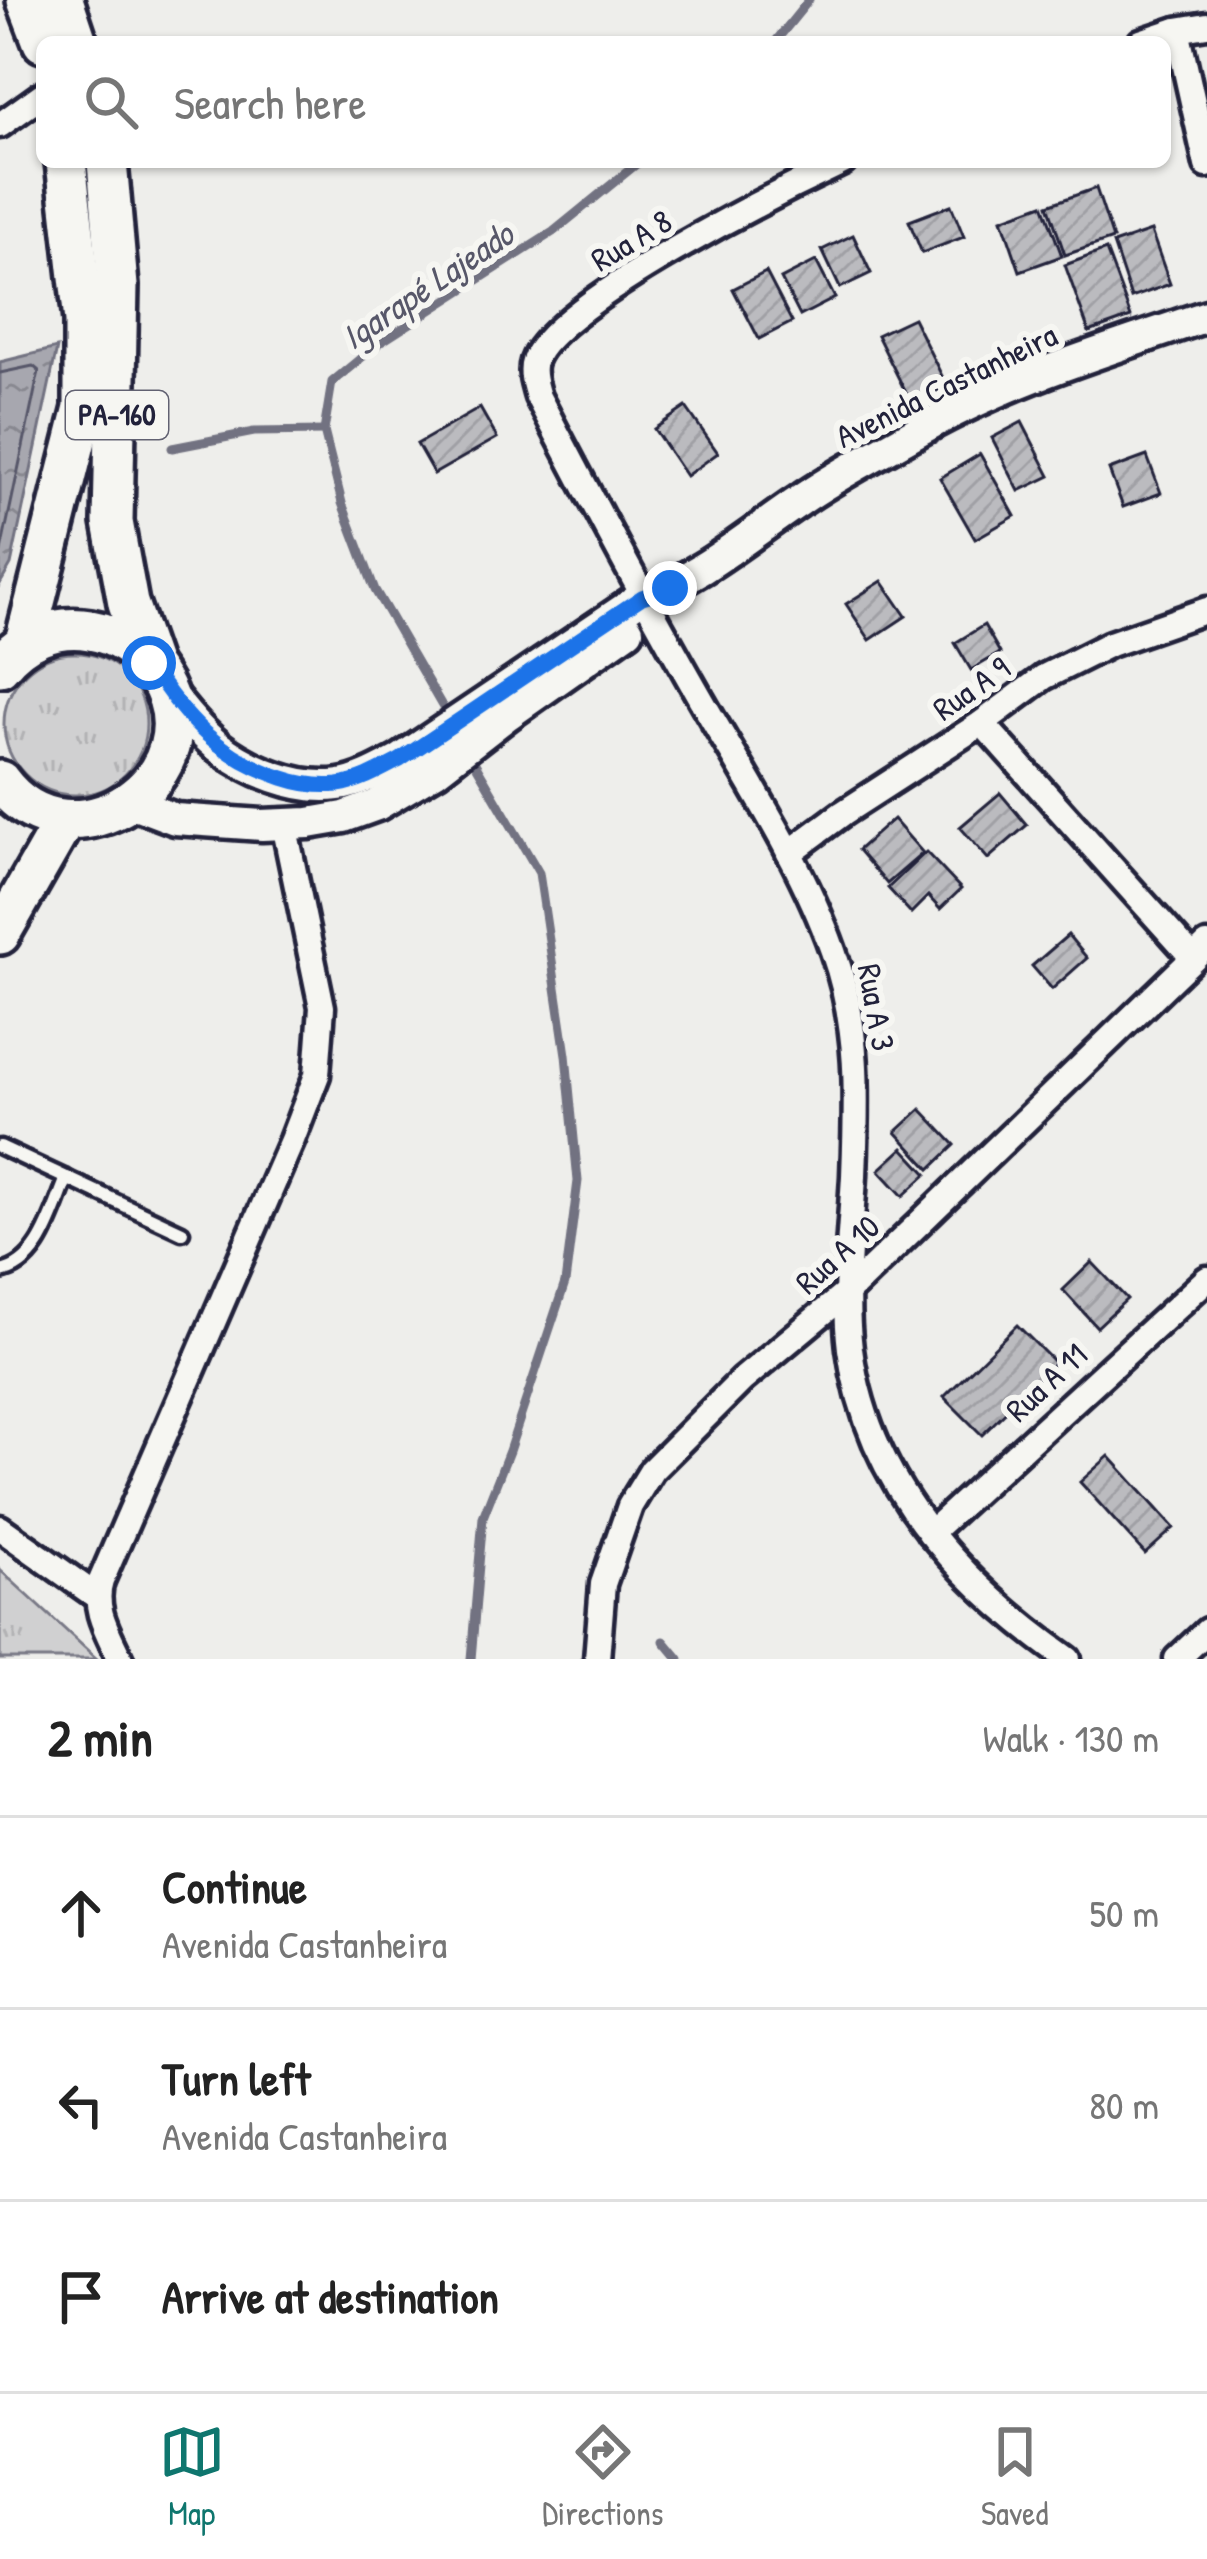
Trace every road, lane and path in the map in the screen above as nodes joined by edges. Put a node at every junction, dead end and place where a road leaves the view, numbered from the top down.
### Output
1 (27, 0) edge
2 (63, 0) edge
3 (1207, 25) edge
4 (1177, 30) junction
5 (41, 36) edge
6 (74, 36) edge
7 (1159, 36) edge
8 (36, 99) edge
9 (0, 125) edge
10 (1207, 164) edge
11 (67, 168) edge
12 (107, 168) edge
13 (830, 168) edge
14 (1207, 316) edge
15 (533, 361) joint
16 (655, 600) junction
17 (1207, 610) edge
18 (13, 654) edge
19 (156, 673) junction
20 (982, 723) junction
21 (453, 740) junction
22 (0, 781) edge
23 (130, 802) junction
24 (65, 820) junction
25 (284, 824) junction
26 (789, 853) junction
27 (0, 934) edge
28 (1200, 951) edge
29 (0, 1147) edge
30 (68, 1178) junction
31 (182, 1232) dead end
32 (0, 1271) edge
33 (1207, 1279) edge
34 (849, 1291) junction
35 (0, 1528) edge
36 (930, 1533) junction
37 (96, 1596) junction
38 (1207, 1630) edge
39 (120, 1659) edge
40 (597, 1659) edge
41 (1068, 1659) edge
42 (1177, 1659) edge

1 - 5 main road
2 - 6 main road
3 - 4 street
4 - 7 street
4 - 10 street
8 - 9 street
11 - 18 main road, PA-160
12 - 19 main road, PA-160
13 - 15 street, Rua A 8
14 - 16 street, Avenida Castanheira
15 - 16 street, Rua A 3
16 - 21 street, Avenida Castanheira
16 - 26 street, Rua A 3
17 - 20 street, Rua A 9
18 - 19 main road, PA-160
19 - 21 street, Avenida Castanheira
19 - 23 main road, PA-160
20 - 26 street, Rua A 9
20 - 28 street
21 - 25 street, Avenida Castanheira
22 - 24 main road
23 - 24 main road
23 - 25 street, Avenida Castanheira
24 - 27 main road
25 - 37 street
26 - 34 street, Rua A 3
28 - 34 street, Rua A 10
29 - 30 lane
30 - 31 lane
30 - 32 lane
33 - 36 street, Rua A 11
34 - 36 street, Rua A 3
34 - 40 street, Rua A 10
35 - 37 street
36 - 41 street, Rua A 3
37 - 39 street
38 - 42 street

